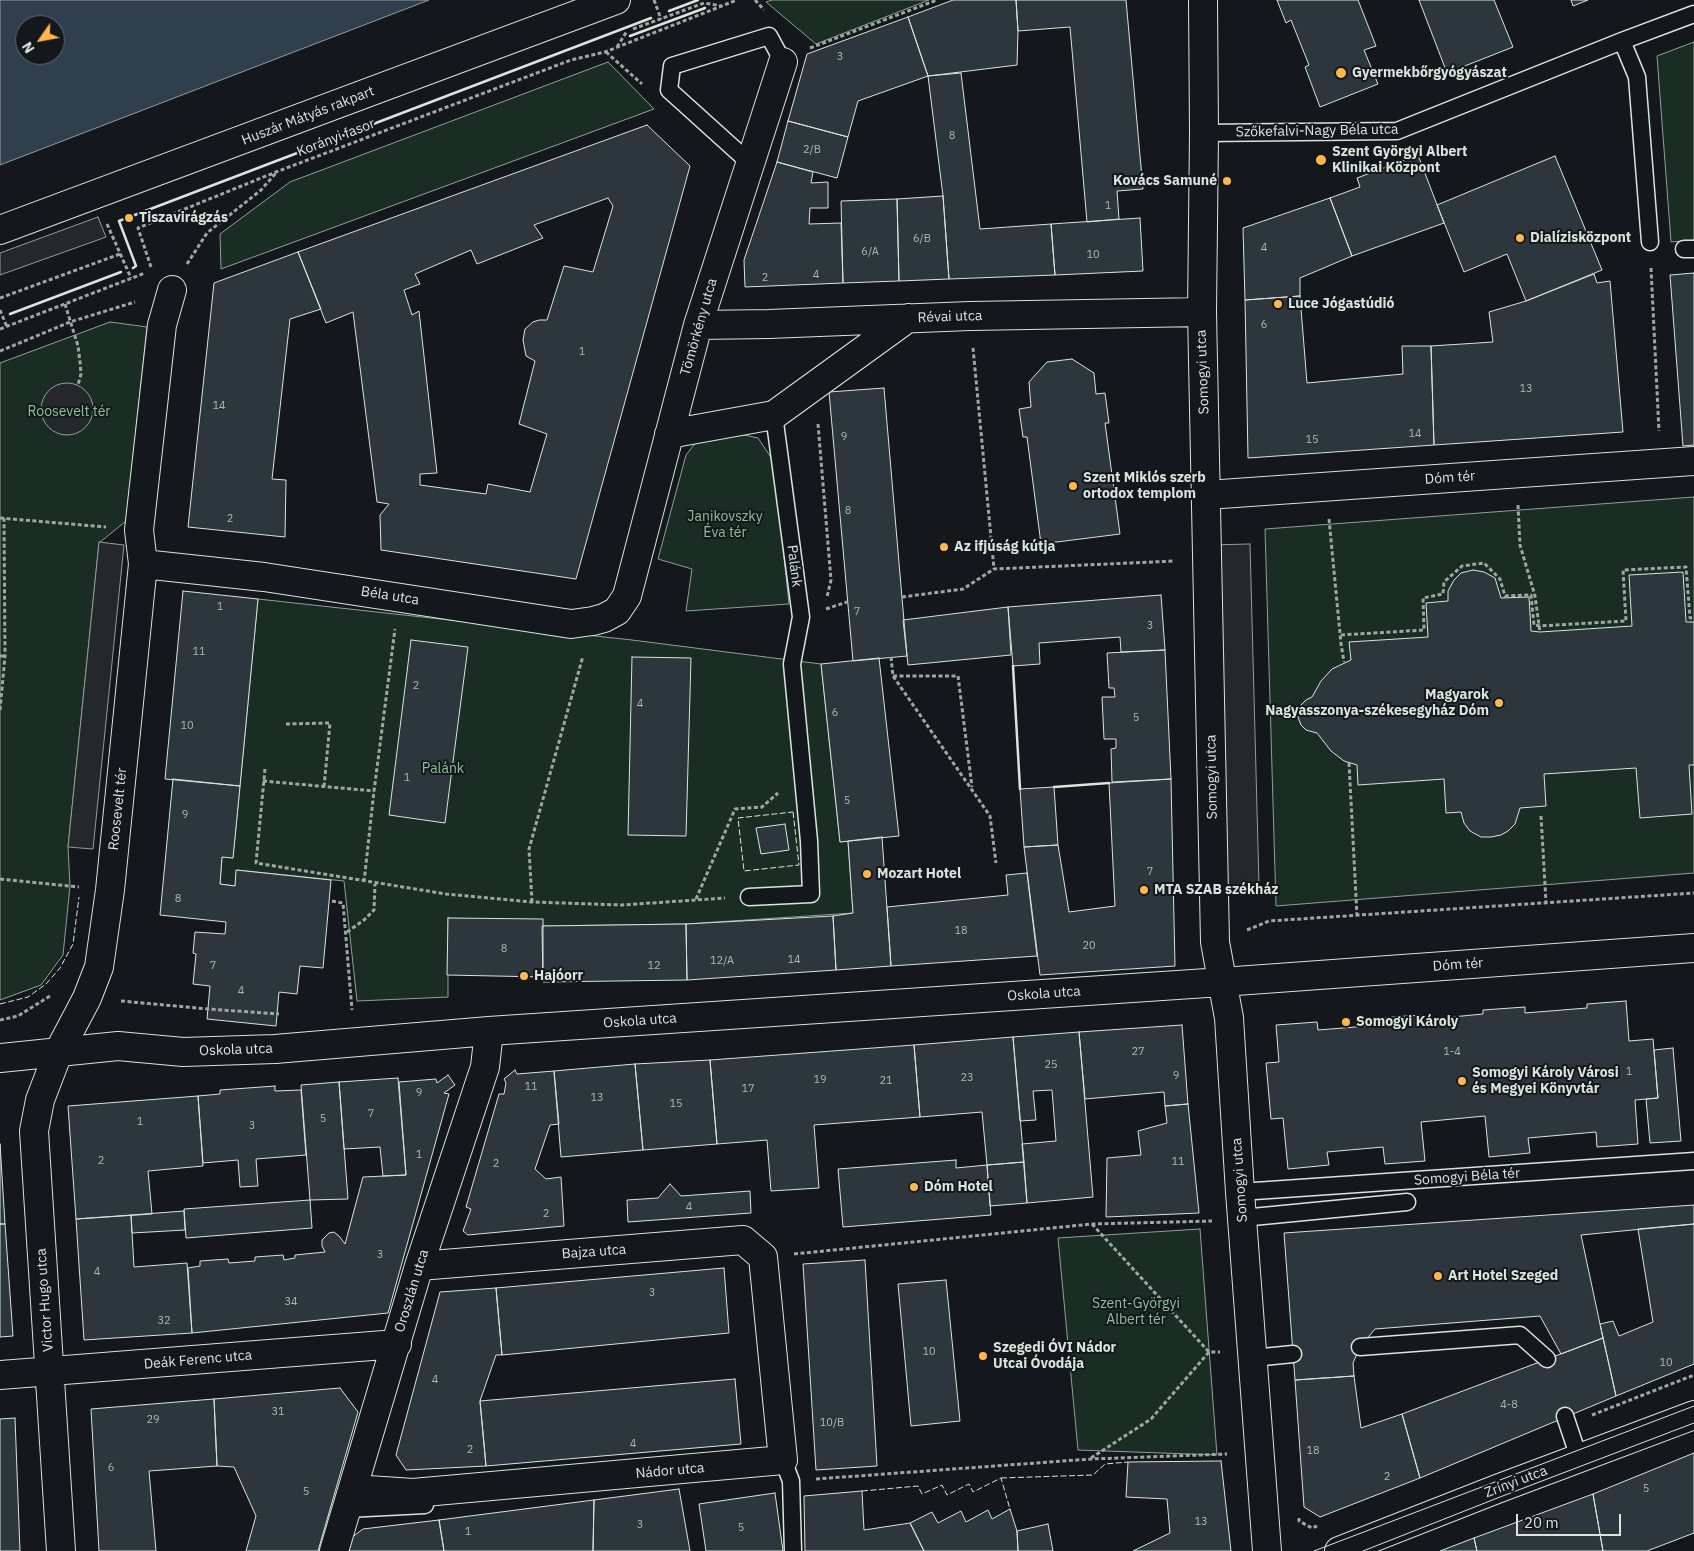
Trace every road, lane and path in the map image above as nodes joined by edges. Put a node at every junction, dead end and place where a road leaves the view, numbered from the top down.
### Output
1 (616, 0) edge
2 (654, 0) edge
3 (737, 0) edge
4 (937, 0) edge
5 (1203, 0) edge
6 (723, 6) junction
7 (1694, 14) edge
8 (661, 19) junction
9 (1622, 40) junction
10 (616, 48) junction
11 (605, 52) junction
12 (793, 56) junction
13 (669, 90) junction
14 (1204, 133) junction
15 (751, 164) junction
16 (0, 230) edge
17 (111, 233) dead end
18 (1650, 242) dead end
19 (120, 254) junction
20 (131, 278) junction
21 (1651, 281) dead end
22 (172, 290) dead end
23 (0, 298) edge
24 (65, 304) junction
25 (0, 310) edge
26 (1202, 312) junction
27 (970, 316) junction
28 (908, 318) junction
29 (698, 325) junction
30 (6, 327) junction
31 (0, 329) edge
32 (78, 385) dead end
33 (774, 415) junction
34 (817, 415) dead end
35 (669, 434) junction
36 (1694, 461) edge
37 (1661, 464) junction
38 (1207, 495) junction
39 (2, 518) edge
40 (140, 530) junction
41 (1520, 536) dead end
42 (1333, 553) dead end
43 (1208, 559) junction
44 (143, 564) junction
45 (994, 569) junction
46 (627, 596) joint
47 (902, 597) dead end
48 (823, 610) dead end
49 (1694, 618) edge
50 (1540, 626) junction
51 (395, 628) dead end
52 (1540, 632) dead end
53 (1340, 635) junction
54 (584, 651) dead end
55 (0, 656) edge
56 (5, 656) junction
57 (891, 657) dead end
58 (1344, 662) dead end
59 (892, 676) junction
60 (0, 710) edge
61 (286, 724) dead end
62 (1349, 764) dead end
63 (265, 769) dead end
64 (803, 779) junction
65 (264, 781) junction
66 (324, 787) junction
67 (972, 788) junction
68 (374, 791) junction
69 (1541, 816) dead end
70 (996, 863) dead end
71 (0, 879) edge
72 (364, 882) junction
73 (374, 884) junction
74 (110, 890) junction
75 (1694, 893) edge
76 (749, 897) dead end
77 (332, 901) dead end
78 (532, 902) junction
79 (1546, 902) junction
80 (1357, 916) junction
81 (346, 932) junction
82 (1215, 942) junction
83 (1694, 948) edge
84 (1222, 982) junction
85 (87, 998) junction
86 (352, 1010) dead end
87 (276, 1014) dead end
88 (0, 1020) edge
89 (489, 1031) junction
90 (58, 1053) junction
91 (0, 1058) edge
92 (1694, 1161) edge
93 (1407, 1202) dead end
94 (1241, 1205) junction
95 (1092, 1224) junction
96 (764, 1257) junction
97 (419, 1266) junction
98 (397, 1344) junction
99 (1360, 1348) dead end
100 (1209, 1352) junction
101 (1222, 1352) dead end
102 (1293, 1354) dead end
103 (1253, 1358) junction
104 (1547, 1358) dead end
105 (50, 1372) junction
106 (0, 1375) edge
107 (1694, 1375) edge
108 (1694, 1415) edge
109 (1567, 1420) joint
110 (1230, 1454) dead end
111 (1579, 1458) junction
112 (1091, 1459) junction
113 (787, 1470) junction
114 (514, 1495) dead end
115 (350, 1499) junction
116 (1298, 1511) dead end
117 (1321, 1524) dead end
118 (61, 1551) edge
119 (334, 1551) edge
120 (793, 1551) edge
121 (1267, 1551) edge
122 (1339, 1551) edge

1 - 16 street, Huszár Mátyás rakpart
2 - 8 path
3 - 6 path, Korányi fasor
4 - 12 path
5 - 14 street, Somogyi utca
6 - 8 path
6 - 10 path, Korányi fasor
7 - 9 lane, Szőkefalvi-Nagy Béla utca
8 - 10 path
9 - 14 lane, Szőkefalvi-Nagy Béla utca
9 - 18 lane
10 - 11 path, Korányi fasor
11 - 13 path
11 - 20 path, Korányi fasor
12 - 13 lane
12 - 15 street, Tömörkény utca
13 - 15 lane
14 - 26 street, Somogyi utca
15 - 29 street, Tömörkény utca
17 - 19 path
19 - 20 path
19 - 23 path
20 - 24 path, Korányi fasor
21 - 37 path
22 - 40 street, Roosevelt tér
24 - 30 path, Korányi fasor
24 - 32 path
25 - 30 path
26 - 27 street, Révai utca
26 - 38 street, Somogyi utca
27 - 28 street, Révai utca
27 - 45 path
28 - 29 street, Révai utca
28 - 33 street
29 - 35 street, Tömörkény utca
30 - 31 path, Korányi fasor
33 - 35 street
33 - 64 lane, Palánk
34 - 48 path
35 - 46 street, Tömörkény utca
36 - 37 street, Dóm tér
37 - 38 street, Dóm tér
38 - 43 street, Somogyi utca
39 - 40 path
39 - 56 path
40 - 44 street, Roosevelt tér
41 - 50 path
42 - 53 path
43 - 45 path
43 - 82 street, Somogyi utca
44 - 46 street, Béla utca
44 - 74 street, Roosevelt tér
45 - 47 path
49 - 50 path
50 - 52 path
50 - 53 path
51 - 68 path
53 - 58 path
54 - 78 path
55 - 56 path
56 - 60 path
57 - 59 path
59 - 67 path
59 - 67 path
61 - 66 path
62 - 80 path
63 - 65 path
64 - 76 lane, Palánk
64 - 78 path
65 - 66 path
65 - 72 path
66 - 68 path
67 - 70 path
68 - 72 path
69 - 79 path
71 - 74 path
72 - 73 path
73 - 78 path
73 - 81 path
74 - 85 street, Roosevelt tér
75 - 79 path
77 - 81 path
79 - 80 path
80 - 82 path
81 - 86 path
82 - 84 street, Somogyi utca
83 - 84 street, Dóm tér
84 - 89 street, Oskola utca
84 - 94 street, Somogyi utca
85 - 87 path
85 - 88 path
85 - 90 street, Roosevelt tér
89 - 90 street, Oskola utca
89 - 97 street, Oroszlán utca
90 - 91 street
90 - 105 street, Victor Hugo utca
92 - 94 lane, Somogyi Béla tér
93 - 94 lane
94 - 95 path
94 - 103 street, Somogyi utca
95 - 96 path
95 - 100 path
96 - 97 street, Bajza utca
96 - 113 street
97 - 98 street, Oroszlán utca
98 - 105 street, Deák Ferenc utca
98 - 115 street, Oroszlán utca
99 - 104 lane
100 - 101 path
100 - 112 path
102 - 103 lane
103 - 121 street, Somogyi utca
105 - 106 street, Deák Ferenc utca
105 - 118 street, Victor Hugo utca
107 - 109 path
108 - 111 street, Zrínyi utca
109 - 111 lane
110 - 112 path
111 - 122 street, Zrínyi utca
112 - 113 path
113 - 115 street, Nádor utca
113 - 120 lane
114 - 115 lane
115 - 119 street, Oroszlán utca
116 - 117 path

